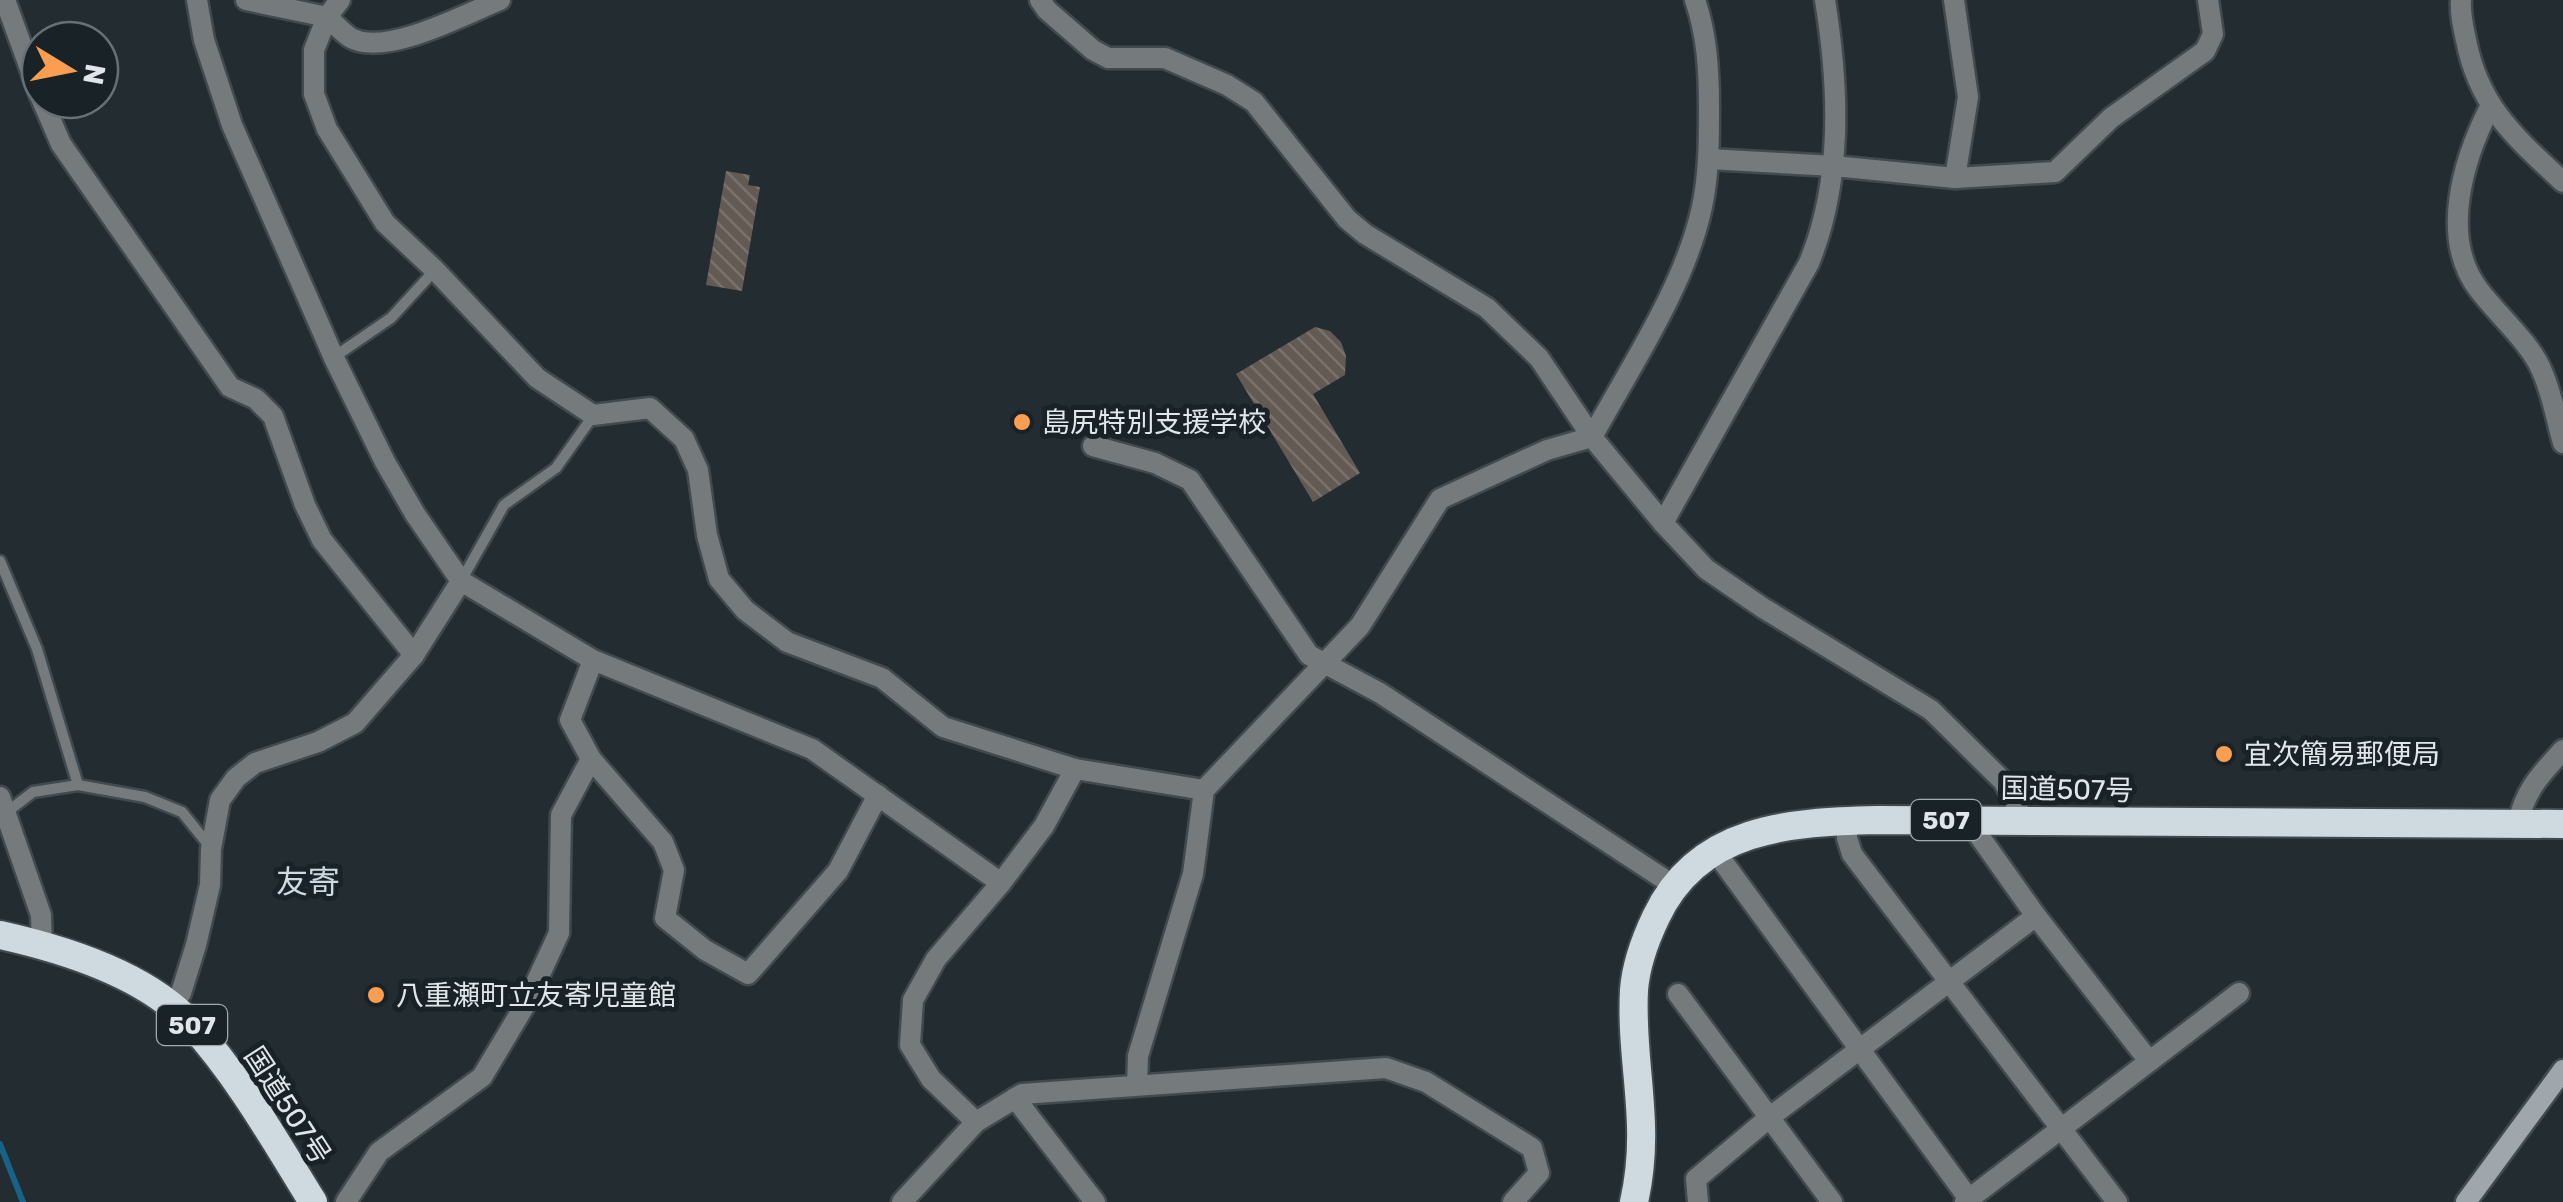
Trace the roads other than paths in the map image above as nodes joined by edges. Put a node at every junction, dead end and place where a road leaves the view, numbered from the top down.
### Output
1 (5, 0) edge
2 (198, 0) edge
3 (246, 0) edge
4 (500, 0) edge
5 (1040, 0) edge
6 (1695, 0) edge
7 (1825, 0) edge
8 (1954, 0) edge
9 (2208, 0) edge
10 (2461, 0) edge
11 (334, 9) edge
12 (20, 41) edge
13 (2490, 107) junction
14 (51, 120) edge
15 (1709, 159) junction
16 (1834, 166) junction
17 (1955, 178) junction
18 (2563, 182) edge
19 (434, 270) junction
20 (334, 358) junction
21 (594, 415) junction
22 (1592, 437) junction
23 (2563, 443) edge
24 (1093, 446) dead end
25 (1663, 524) junction
26 (0, 561) edge
27 (461, 581) junction
28 (414, 655) junction
29 (593, 660) junction
30 (1325, 666) junction
31 (2563, 750) edge
32 (592, 759) junction
33 (1075, 769) junction
34 (78, 785) junction
35 (1204, 790) junction
36 (878, 795) junction
37 (2, 808) edge
38 (1974, 820) junction
39 (2020, 820) junction
40 (1847, 821) junction
41 (2518, 824) junction
42 (2563, 824) edge
43 (211, 849) junction
44 (1715, 851) junction
45 (1002, 882) junction
46 (1673, 885) junction
47 (2036, 916) junction
48 (0, 935) edge
49 (42, 946) junction
50 (1948, 982) junction
51 (2239, 993) dead end
52 (1678, 994) dead end
53 (170, 1006) junction
54 (1860, 1051) junction
55 (2148, 1061) junction
56 (2563, 1070) edge
57 (1137, 1084) junction
58 (1015, 1098) junction
59 (1770, 1117) junction
60 (976, 1122) junction
61 (2060, 1130) junction
62 (910, 1199) edge
63 (1967, 1200) edge
64 (313, 1202) edge
65 (346, 1202) edge
66 (1096, 1202) edge
67 (1513, 1202) edge
68 (1634, 1202) edge
69 (1698, 1202) edge
70 (1832, 1202) edge
71 (2117, 1202) edge
72 (2466, 1202) edge

1 - 12 street
2 - 20 street
3 - 11 street
4 - 11 street
5 - 22 street
6 - 15 street
7 - 16 street
8 - 17 street
9 - 17 street
10 - 13 street
11 - 19 street
13 - 18 street
13 - 23 street
14 - 28 street
15 - 16 street
15 - 22 street
16 - 17 street
16 - 25 street
19 - 20 lane
19 - 21 street
20 - 27 street
21 - 27 lane
21 - 33 street
22 - 25 street
22 - 30 street
24 - 30 street
25 - 39 street
26 - 34 lane
27 - 28 street
27 - 29 street
28 - 43 street
29 - 32 street
29 - 36 street
30 - 35 street
30 - 46 street
31 - 41 street
32 - 36 street
32 - 65 street
33 - 35 street
33 - 45 street
34 - 37 lane
34 - 43 lane
35 - 57 street
36 - 45 street
37 - 49 street
38 - 39 highway, 国道507号 / 507
38 - 40 highway, 国道507号 / 507
38 - 47 street
39 - 41 highway, 国道507号 / 507
40 - 44 highway, 国道507号 / 507
40 - 50 street
41 - 42 highway, 国道507号 / 507
43 - 53 street
44 - 46 highway, 国道507号 / 507
44 - 54 street
45 - 60 street
46 - 68 highway, 国道507号 / 507
47 - 50 street
47 - 55 street
48 - 49 highway, 国道507号 / 507
49 - 53 highway, 国道507号 / 507
50 - 54 street
50 - 61 street
51 - 55 street
52 - 59 street
53 - 64 highway, 国道507号 / 507
54 - 59 street
54 - 63 street
55 - 61 street
56 - 72 main road
57 - 58 street
57 - 67 street
58 - 60 street
58 - 66 street
59 - 69 street
59 - 70 street
60 - 62 street
61 - 63 street
61 - 71 street

